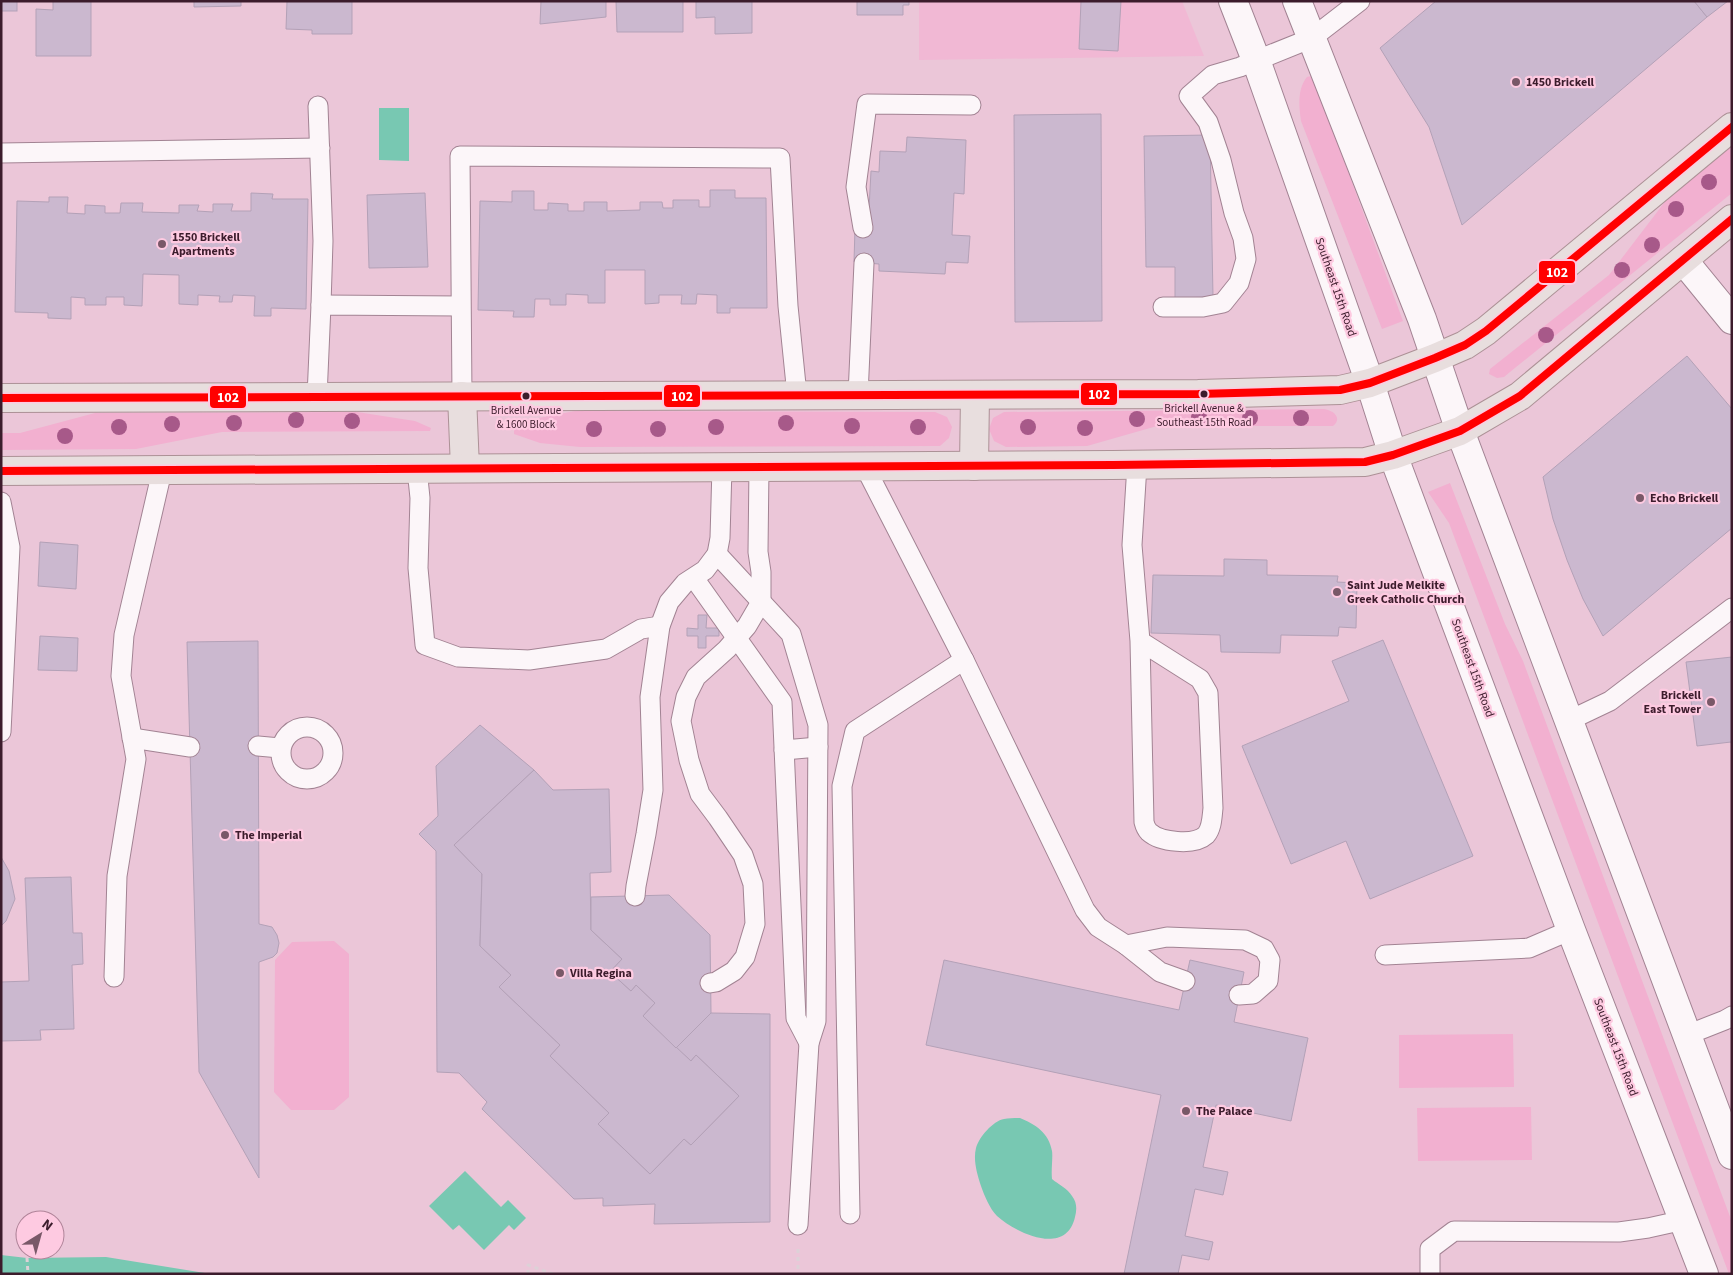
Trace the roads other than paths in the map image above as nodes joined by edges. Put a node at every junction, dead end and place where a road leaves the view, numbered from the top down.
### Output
1 (1233, 1) edge
2 (1297, 1) edge
3 (1360, 1) edge
4 (1312, 38) junction
5 (1256, 60) junction
6 (971, 105) dead end
7 (318, 106) dead end
8 (1732, 127) edge
9 (320, 148) junction
10 (1, 153) edge
11 (1732, 219) edge
12 (864, 228) dead end
13 (1683, 260) junction
14 (864, 263) dead end
15 (321, 305) junction
16 (460, 306) junction
17 (1163, 307) dead end
18 (1732, 320) edge
19 (1435, 358) junction
20 (1370, 383) junction
21 (797, 395) junction
22 (974, 395) junction
23 (317, 396) junction
24 (462, 396) junction
25 (858, 396) junction
26 (1, 398) edge
27 (1460, 431) junction
28 (1393, 455) junction
29 (1137, 465) junction
30 (974, 466) junction
31 (722, 467) junction
32 (758, 467) junction
33 (865, 467) junction
34 (465, 468) junction
35 (417, 469) junction
36 (1, 471) edge
37 (162, 471) junction
38 (1, 502) edge
39 (717, 554) junction
40 (694, 578) junction
41 (761, 602) junction
42 (1732, 608) edge
43 (660, 626) junction
44 (736, 638) junction
45 (1140, 640) junction
46 (964, 660) junction
47 (2, 712) edge
48 (1568, 721) junction
49 (1, 732) edge
50 (132, 738) junction
51 (258, 746) dead end
52 (190, 747) dead end
53 (818, 747) junction
54 (280, 748) dead end
55 (784, 750) junction
56 (635, 896) dead end
57 (1571, 930) junction
58 (1126, 945) junction
59 (1385, 955) dead end
60 (114, 977) dead end
61 (1186, 981) dead end
62 (710, 982) dead end
63 (1239, 995) dead end
64 (1732, 1016) edge
65 (1687, 1035) junction
66 (809, 1043) junction
67 (1729, 1139) edge
68 (850, 1214) dead end
69 (1684, 1220) junction
70 (798, 1225) dead end
71 (1430, 1274) edge
72 (1704, 1274) edge

1 - 5 street, Southeast 15th Road
2 - 4 street
3 - 4 lane
4 - 5 lane
4 - 19 street
5 - 17 lane
5 - 20 street, Southeast 15th Road
6 - 12 lane
7 - 9 lane
8 - 19 main road
9 - 10 lane
9 - 15 lane
11 - 13 main road
13 - 18 street
13 - 27 main road
14 - 25 lane
15 - 16 lane
15 - 23 lane
16 - 21 lane
16 - 24 lane
19 - 20 main road
19 - 27 street
20 - 22 main road
20 - 28 street, Southeast 15th Road
21 - 24 main road
21 - 25 main road
22 - 25 main road
22 - 30 main road
23 - 24 main road
23 - 26 main road
24 - 34 main road
27 - 28 main road
27 - 48 street
28 - 29 main road
28 - 57 street, Southeast 15th Road
29 - 30 main road
29 - 45 lane
30 - 33 main road
31 - 32 main road
31 - 34 main road
31 - 39 lane
32 - 33 main road
32 - 41 lane
33 - 46 lane
34 - 35 main road
35 - 37 main road
35 - 43 lane
36 - 37 main road
37 - 50 lane
38 - 47 lane
39 - 40 lane
39 - 41 lane
40 - 43 lane
40 - 44 lane
41 - 44 lane
41 - 53 lane
42 - 48 lane
43 - 56 lane
44 - 55 lane
44 - 62 lane
45 - 45 lane
46 - 58 lane
46 - 68 lane
47 - 49 lane
48 - 65 street
50 - 52 lane
50 - 60 lane
51 - 54 lane
53 - 55 lane
53 - 66 lane
55 - 66 lane
57 - 59 lane
57 - 69 street, Southeast 15th Road
58 - 61 lane
58 - 63 lane
64 - 65 lane
65 - 67 street
66 - 70 lane
69 - 71 lane
69 - 72 street, Southeast 15th Road

